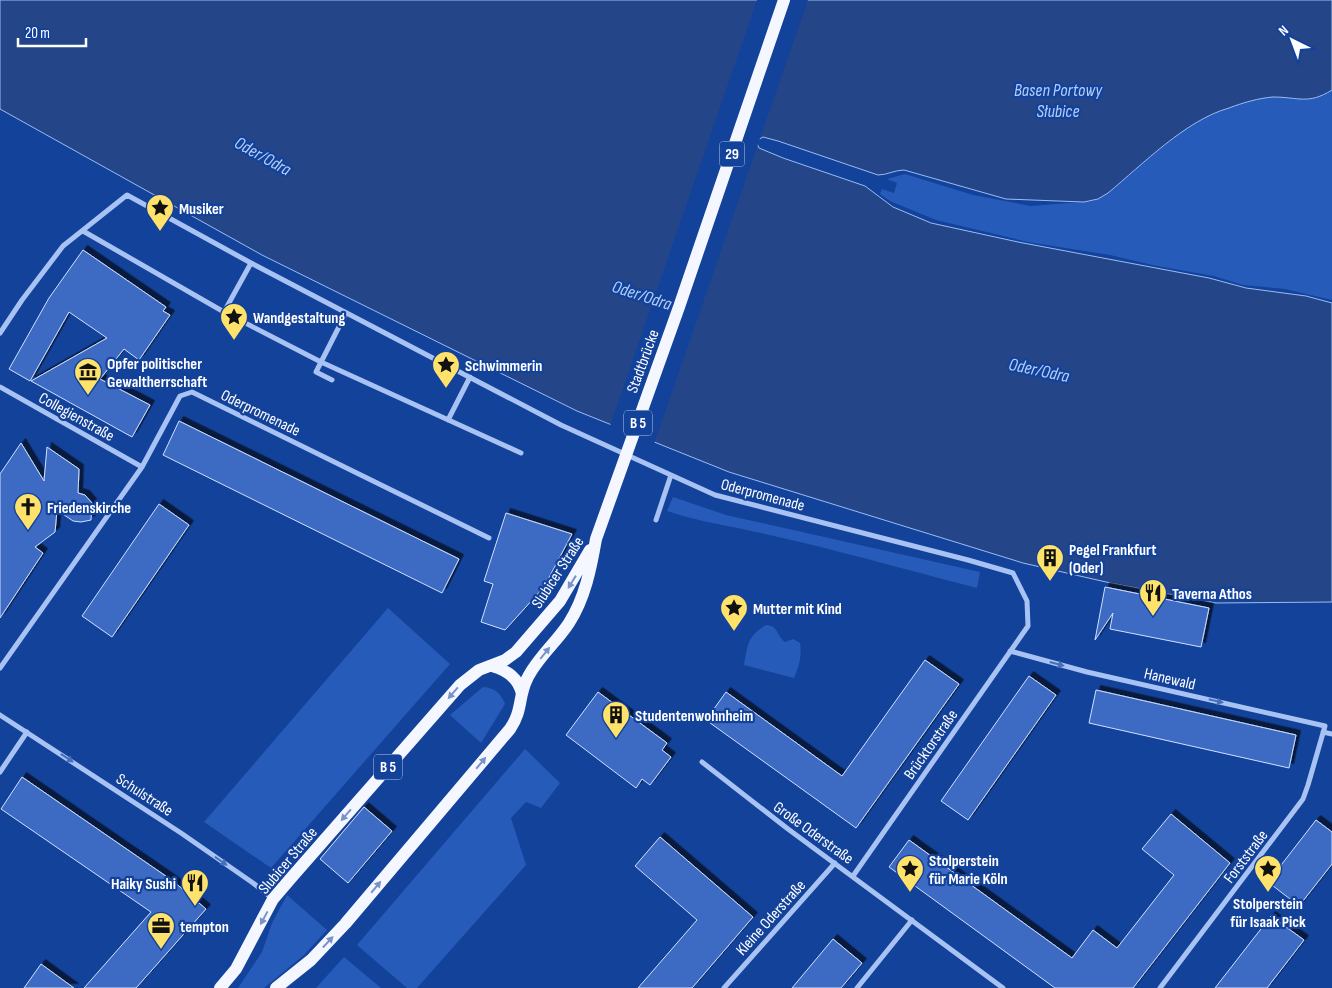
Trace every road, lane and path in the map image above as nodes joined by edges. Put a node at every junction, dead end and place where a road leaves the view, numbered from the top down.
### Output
1 (784, 0) edge
2 (84, 231) junction
3 (250, 263) junction
4 (679, 307) joint
5 (224, 312) junction
6 (346, 313) junction
7 (0, 333) edge
8 (321, 362) junction
9 (470, 377) junction
10 (332, 380) dead end
11 (0, 387) edge
12 (448, 420) junction
13 (521, 453) dead end
14 (142, 467) junction
15 (671, 475) junction
16 (656, 520) dead end
17 (489, 538) dead end
18 (596, 539) junction
19 (1028, 626) joint
20 (1010, 651) junction
21 (492, 666) junction
22 (0, 668) edge
23 (522, 694) junction
24 (0, 715) edge
25 (1324, 729) junction
26 (27, 732) junction
27 (1332, 734) edge
28 (702, 762) dead end
29 (0, 772) edge
30 (835, 863) junction
31 (853, 876) junction
32 (273, 899) junction
33 (912, 920) junction
34 (220, 988) edge
35 (276, 988) edge
36 (724, 988) edge
37 (857, 988) edge
38 (1003, 988) edge
39 (1160, 988) edge

1 - 4 main road, 29
2 - 3 street, Oderpromenade
2 - 5 street
2 - 7 street, Oderpromenade
3 - 5 street
3 - 6 street, Oderpromenade
4 - 18 main road, Stadtbrücke / B 5
5 - 8 street
6 - 8 street
6 - 9 street, Oderpromenade
8 - 10 street
8 - 12 street
9 - 12 street
9 - 15 street, Oderpromenade
11 - 14 street, Collegienstraße
12 - 13 street
14 - 17 street, Oderpromenade
14 - 22 street, Oderpromenade
15 - 16 street
15 - 19 street, Oderpromenade
18 -> 21 main road, Slubicer Straße / B 5
23 -> 18 main road, Slubicer Straße / B 5
19 - 20 street, Brücktorstraße
20 -> 25 street, Hanewald
20 - 31 street, Brücktorstraße
21 - 23 main road
21 -> 32 main road, Slubicer Straße / B 5
35 -> 23 main road, Slubicer Straße / B 5
24 - 26 street, Schulstraße
25 - 27 street, Hanewald
25 - 39 street, Forststraße
26 - 29 street
26 -> 32 street, Schulstraße
28 - 30 street, Große Oderstraße
30 - 31 street, Große Oderstraße
30 - 36 street, Kleine Oderstraße
31 - 33 street, Große Oderstraße
32 -> 34 main road, Slubicer Straße / B 5
33 - 37 street
33 - 38 street, Große Oderstraße

